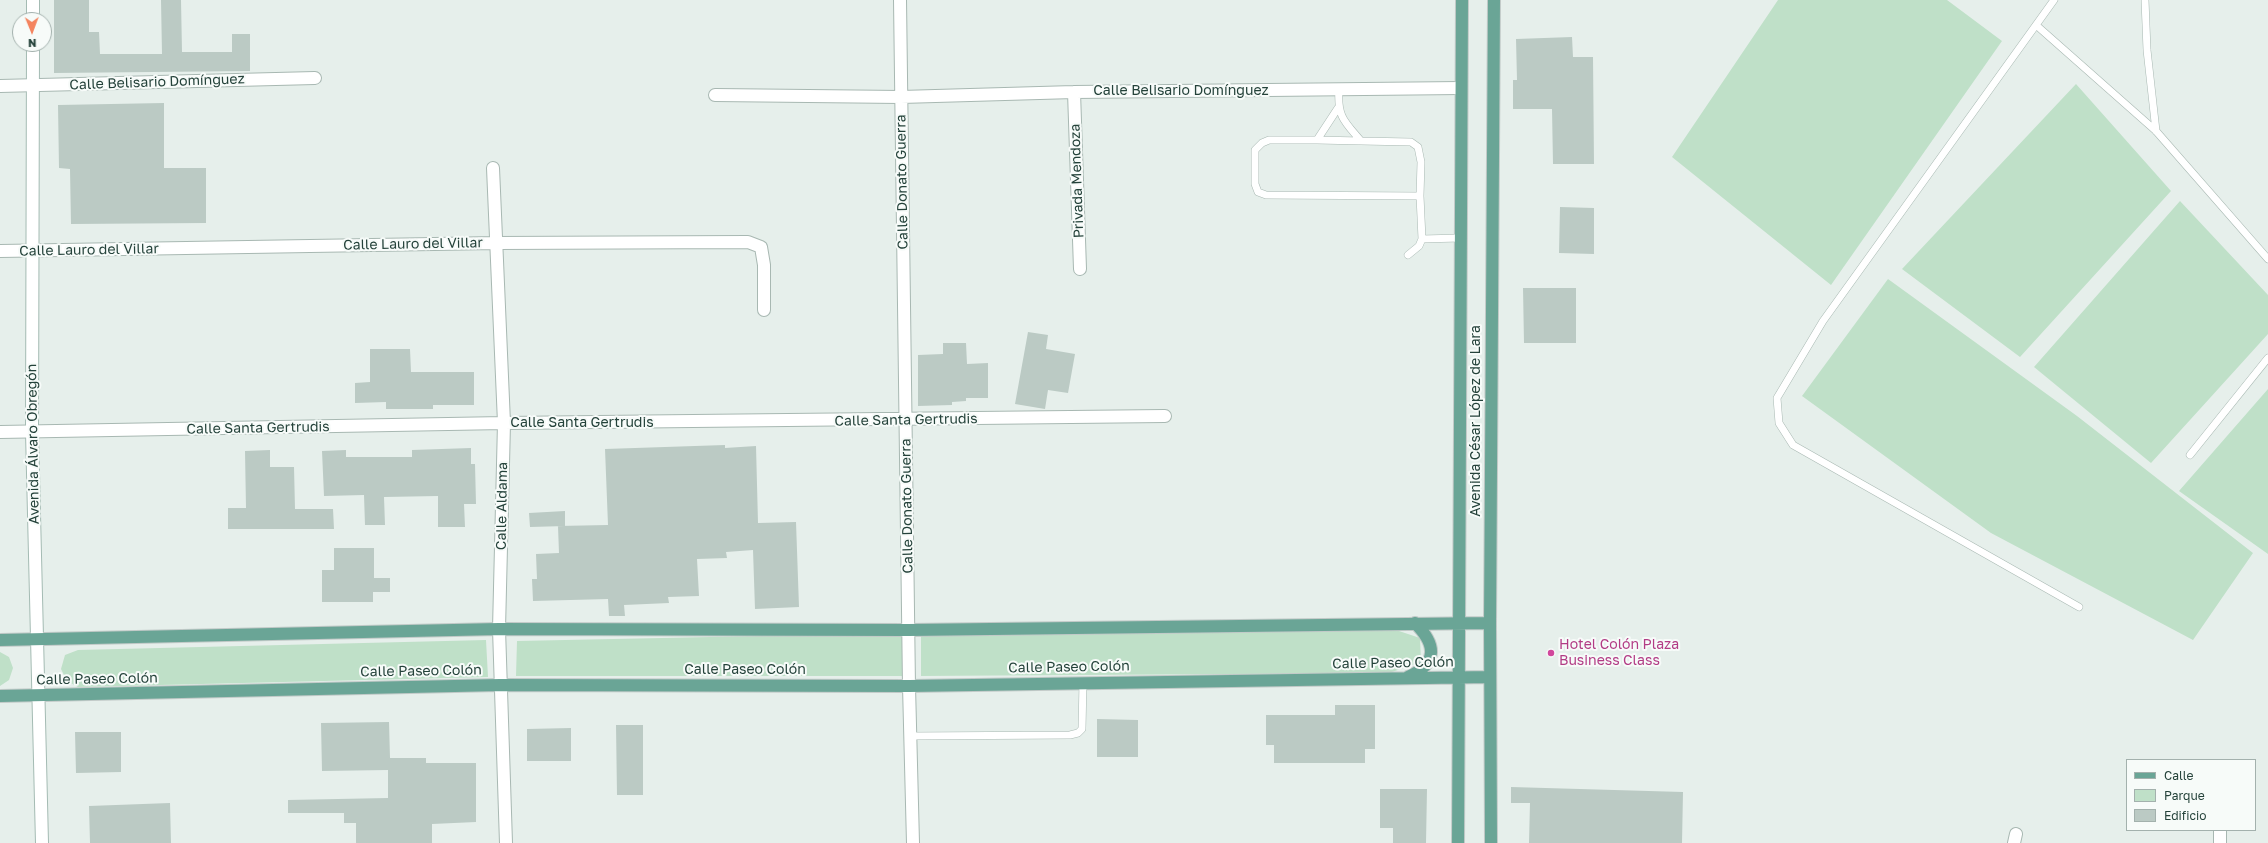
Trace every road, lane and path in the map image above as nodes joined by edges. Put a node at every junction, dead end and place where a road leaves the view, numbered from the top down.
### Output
1 (33, 0) edge
2 (900, 0) edge
3 (1462, 0) edge
4 (1494, 0) edge
5 (2054, 0) edge
6 (2145, 0) edge
7 (33, 12) edge
8 (2036, 25) junction
9 (33, 52) edge
10 (315, 78) dead end
11 (0, 86) edge
12 (34, 86) junction
13 (1461, 88) junction
14 (1339, 90) junction
15 (1074, 92) junction
16 (715, 95) dead end
17 (901, 97) junction
18 (1338, 108) junction
19 (2156, 131) junction
20 (1317, 140) junction
21 (1361, 141) junction
22 (493, 168) dead end
23 (1420, 196) junction
24 (1460, 238) junction
25 (1422, 239) junction
26 (496, 243) junction
27 (0, 251) edge
28 (32, 251) junction
29 (1408, 255) dead end
30 (2268, 259) edge
31 (1080, 269) dead end
32 (764, 310) dead end
33 (2268, 358) edge
34 (1165, 416) dead end
35 (906, 420) junction
36 (504, 423) junction
37 (0, 432) edge
38 (32, 432) junction
39 (2190, 455) dead end
40 (2079, 607) dead end
41 (1457, 622) junction
42 (1415, 623) junction
43 (1490, 623) junction
44 (499, 629) junction
45 (908, 630) junction
46 (37, 639) junction
47 (0, 640) edge
48 (1458, 677) junction
49 (1490, 677) junction
50 (1405, 678) junction
51 (1083, 682) junction
52 (500, 684) junction
53 (909, 686) junction
54 (0, 696) edge
55 (38, 696) junction
56 (910, 736) junction
57 (2220, 831) edge
58 (42, 843) edge
59 (506, 843) edge
60 (913, 843) edge
61 (1458, 843) edge
62 (1491, 843) edge
63 (2220, 843) edge

1 - 7 street
2 - 17 street, Calle Donato Guerra
3 - 13 main road, Avenida César López de Lara
4 - 43 main road, Avenida César López de Lara
5 - 8 lane
6 - 19 lane
8 - 19 lane
8 - 40 lane
9 - 12 street, Avenida Álvaro Obregón
10 - 12 street, Calle Belisario Domínguez
11 - 12 street, Calle Belisario Domínguez
12 - 28 street, Avenida Álvaro Obregón
13 - 14 street, Calle Belisario Domínguez
13 - 24 main road, Avenida César López de Lara
14 - 15 street, Calle Belisario Domínguez
14 - 18 lane
15 - 17 street, Calle Belisario Domínguez
15 - 31 street, Privada Mendoza
16 - 17 street, Calle Belisario Domínguez
17 - 35 street, Calle Donato Guerra
18 - 20 lane
18 - 21 lane
19 - 30 lane
20 - 21 lane
20 - 23 lane
21 - 23 lane
22 - 26 street, Calle Aldama
23 - 25 lane
24 - 25 lane
24 - 41 main road, Avenida César López de Lara
25 - 29 lane
26 - 28 street, Calle Lauro del Villar
26 - 32 street, Calle Lauro del Villar
26 - 36 street, Calle Aldama
27 - 28 street, Calle Lauro del Villar
28 - 38 street, Avenida Álvaro Obregón
33 - 39 lane
34 - 35 street, Calle Santa Gertrudis
35 - 36 street, Calle Santa Gertrudis
35 - 45 street, Calle Donato Guerra
36 - 38 street, Calle Santa Gertrudis
36 - 44 street, Calle Aldama
37 - 38 street, Calle Santa Gertrudis
38 - 46 street, Avenida Álvaro Obregón
41 - 42 main road
41 - 43 main road
41 - 48 main road, Avenida César López de Lara
42 - 45 main road
42 - 50 main road
43 - 49 main road, Avenida César López de Lara
44 - 45 main road
44 - 46 main road
44 - 52 street, Calle Aldama
45 - 53 street, Calle Donato Guerra
46 - 47 main road
46 - 55 street, Avenida Álvaro Obregón
48 - 49 main road, Calle Paseo Colón
48 - 50 main road, Calle Paseo Colón
48 - 61 main road, Avenida César López de Lara
49 - 62 main road, Avenida César López de Lara
50 - 51 main road, Calle Paseo Colón
51 - 53 main road, Calle Paseo Colón
51 - 56 lane
52 - 53 main road, Calle Paseo Colón
52 - 55 main road, Calle Paseo Colón
52 - 59 street, Calle Aldama
53 - 56 street, Calle Donato Guerra
54 - 55 main road, Calle Paseo Colón
55 - 58 street, Avenida Álvaro Obregón
56 - 60 street, Calle Donato Guerra
57 - 63 street

